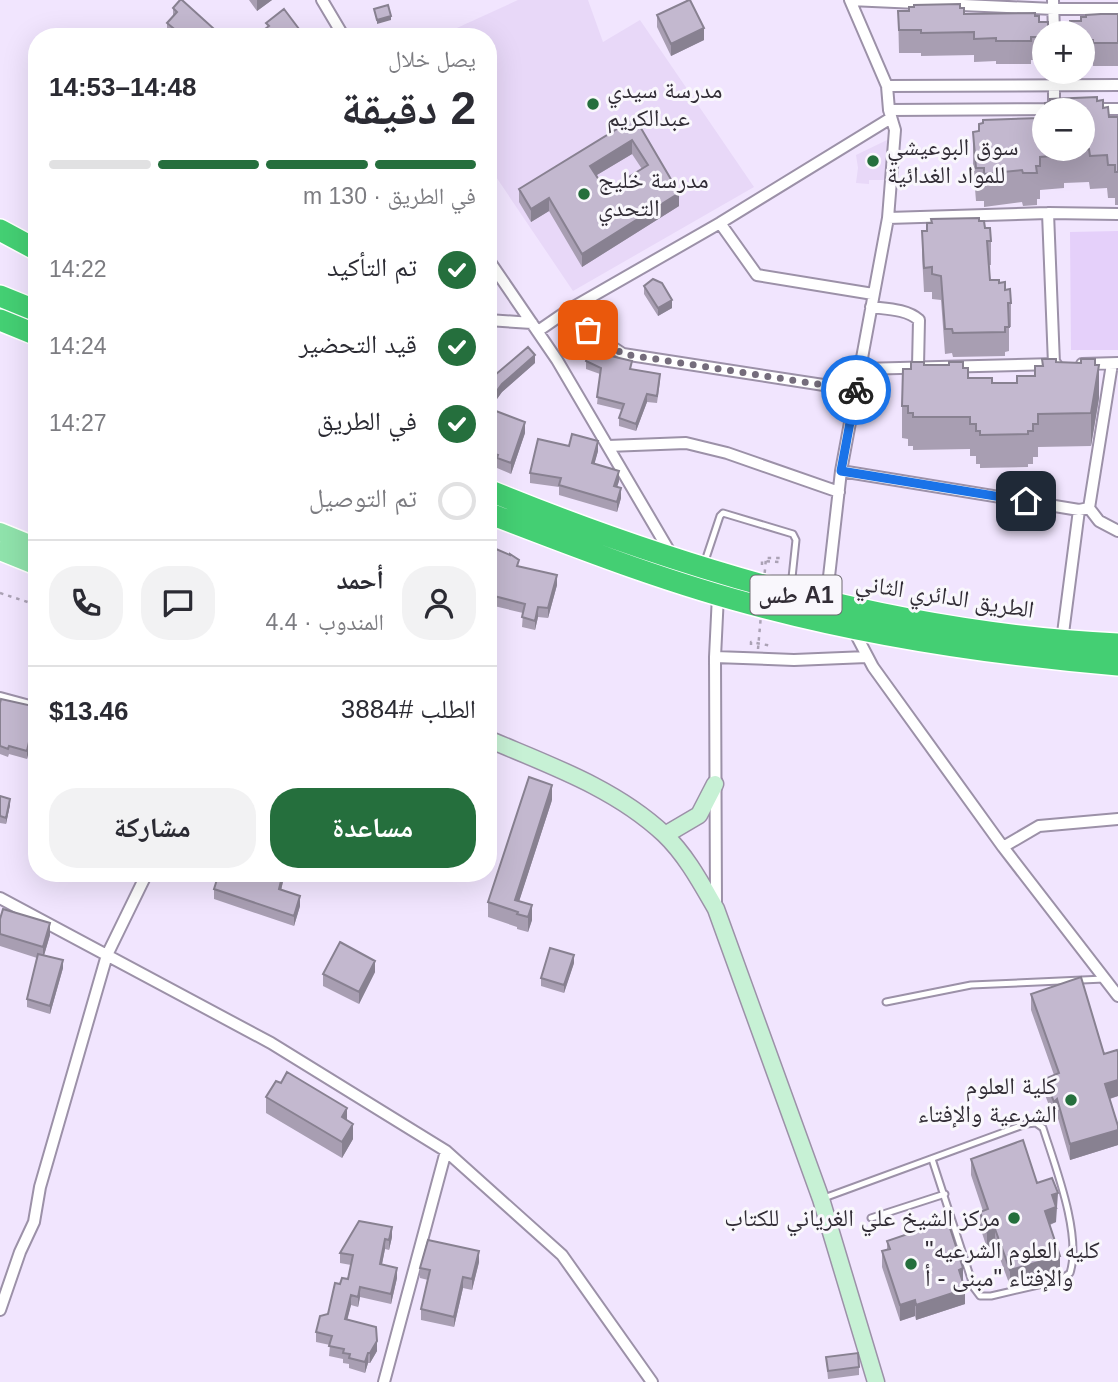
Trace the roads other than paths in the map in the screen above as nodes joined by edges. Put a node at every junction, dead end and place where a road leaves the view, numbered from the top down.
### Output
1 (322, 0) edge
2 (850, 0) edge
3 (956, 2) edge
4 (989, 3) edge
5 (1054, 4) edge
6 (1118, 9) edge
7 (339, 28) edge
8 (1032, 79) edge
9 (1095, 82) edge
10 (1118, 85) edge
11 (887, 86) junction
12 (1095, 109) edge
13 (1118, 109) edge
14 (1032, 110) edge
15 (890, 114) junction
16 (1048, 213) junction
17 (1118, 214) edge
18 (888, 218) junction
19 (720, 223) junction
20 (0, 230) edge
21 (28, 245) edge
22 (497, 272) edge
23 (873, 294) junction
24 (0, 296) edge
25 (28, 307) edge
26 (872, 307) junction
27 (570, 309) junction
28 (0, 320) edge
29 (497, 321) edge
30 (535, 327) junction
31 (28, 331) edge
32 (1115, 363) edge
33 (1054, 364) junction
34 (918, 366) junction
35 (860, 369) junction
36 (856, 390) junction
37 (608, 446) junction
38 (841, 471) junction
39 (497, 492) edge
40 (839, 492) junction
41 (1084, 509) junction
42 (497, 516) edge
43 (1118, 531) edge
44 (0, 532) edge
45 (28, 543) edge
46 (0, 551) edge
47 (674, 559) junction
48 (28, 562) edge
49 (702, 568) junction
50 (790, 594) junction
51 (718, 595) junction
52 (825, 603) junction
53 (853, 629) junction
54 (1062, 641) junction
55 (1118, 644) edge
56 (715, 657) junction
57 (867, 657) junction
58 (1118, 664) edge
59 (0, 698) edge
60 (28, 706) edge
61 (497, 744) edge
62 (715, 784) junction
63 (1118, 819) edge
64 (665, 835) junction
65 (1003, 847) junction
66 (142, 882) edge
67 (0, 898) edge
68 (716, 909) junction
69 (107, 955) junction
70 (1104, 979) junction
71 (1118, 996) edge
72 (886, 1002) dead end
73 (446, 1151) junction
74 (932, 1158) junction
75 (945, 1194) junction
76 (821, 1199) junction
77 (871, 1218) dead end
78 (0, 1310) edge
79 (384, 1382) edge
80 (652, 1382) edge
81 (876, 1382) edge

1 - 7 street
2 - 3 street
2 - 11 street
3 - 4 street
4 - 5 street
5 - 6 street
8 - 11 street
9 - 10 street
11 - 15 street
12 - 13 street
14 - 15 street
15 - 18 street
15 - 19 street
16 - 17 street
16 - 18 street
16 - 33 street
18 - 23 street
19 - 23 street
19 - 27 street
20 - 21 highway
22 - 30 street
23 - 26 street
24 - 25 highway
26 - 34 street
26 - 35 street
27 - 30 street
27 - 36 street
28 - 31 highway
29 - 30 street
30 - 37 street
32 - 33 street
32 - 41 street
33 - 34 street
34 - 35 street
35 - 36 street
36 - 38 street
37 - 40 street
37 - 47 street
38 - 40 street
38 - 41 street
39 - 47 highway, الطريق الدائري الثاني / طس A1
40 - 52 street
41 - 43 street
41 - 54 street
42 - 51 highway, الطريق الدائري الثاني / طس A1
44 - 45 main road
46 - 48 main road
47 - 49 highway, الطريق الدائري الثاني / طس A1
49 - 50 highway, الطريق الدائري الثاني / طس A1
49 - 50 lane
50 - 52 highway, الطريق الدائري الثاني / طس A1
51 - 53 highway, الطريق الدائري الثاني / طس A1
51 - 56 street
52 - 54 highway, الطريق الدائري الثاني / طس A1
53 - 57 street
53 - 58 highway, الطريق الدائري الثاني / طس A1
54 - 55 highway, الطريق الدائري الثاني / طس A1
56 - 57 street
56 - 62 street
57 - 65 street
59 - 60 street
61 - 64 main road
62 - 64 main road
62 - 68 street
63 - 65 street
64 - 68 main road
65 - 70 street
66 - 69 street
67 - 69 street
68 - 76 main road
69 - 73 street
69 - 78 street
70 - 71 street
70 - 72 lane
73 - 79 street
73 - 80 street
74 - 75 lane
74 - 75 lane
74 - 76 lane
75 - 77 lane
76 - 81 main road

